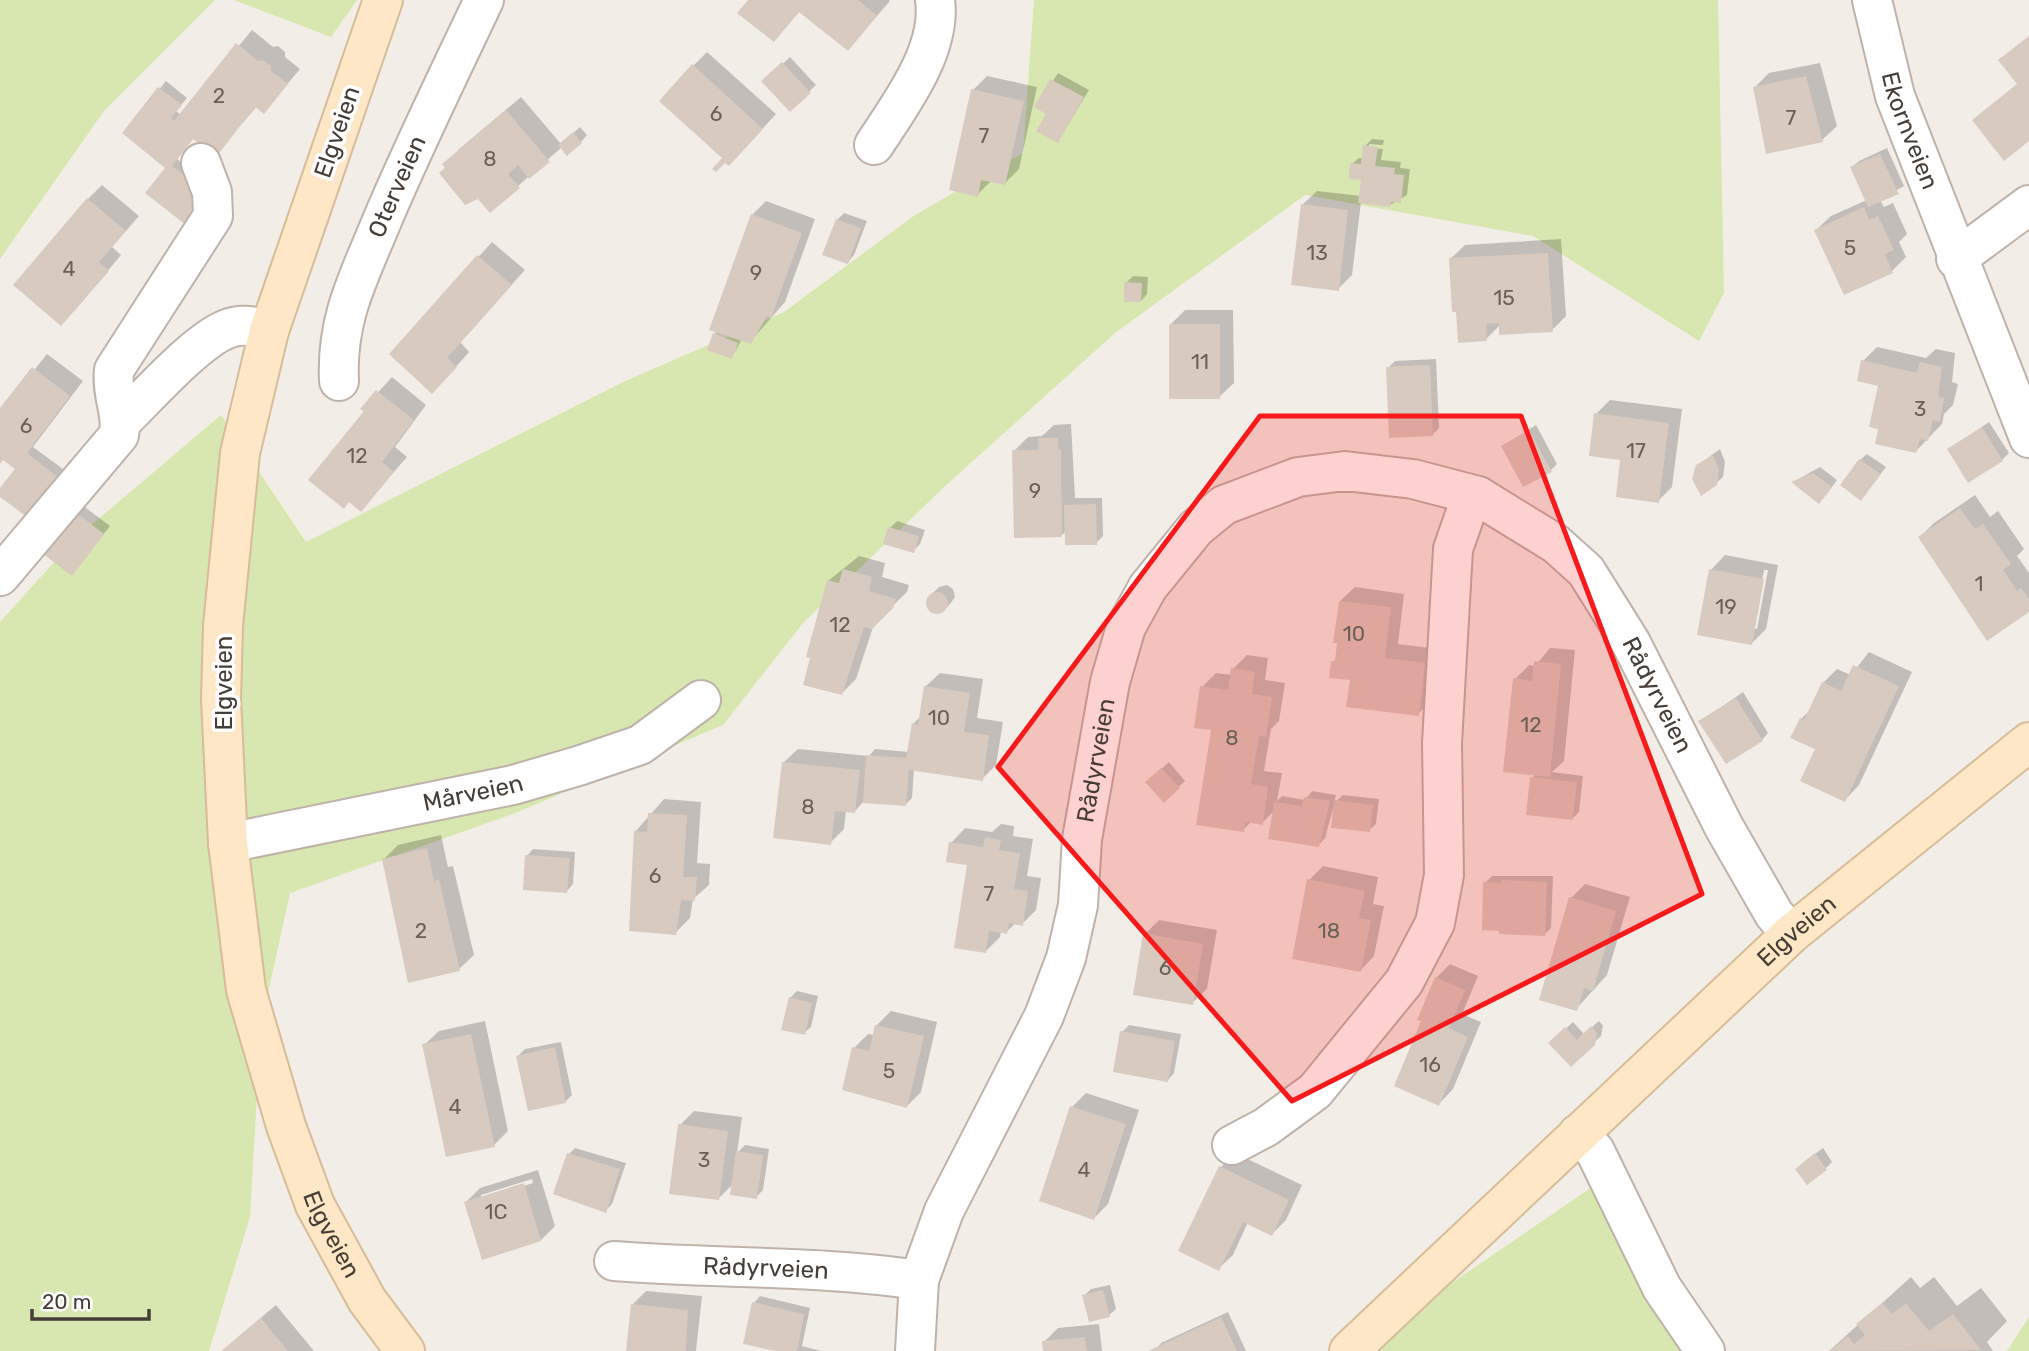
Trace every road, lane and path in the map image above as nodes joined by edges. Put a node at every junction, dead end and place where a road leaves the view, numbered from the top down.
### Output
1 (383, 0) edge
2 (484, 0) edge
3 (935, 0) edge
4 (1872, 0) edge
5 (874, 145) dead end
6 (201, 163) dead end
7 (2029, 205) edge
8 (1956, 258) junction
9 (269, 331) junction
10 (339, 381) dead end
11 (121, 421) junction
12 (2029, 438) edge
13 (1478, 496) junction
14 (0, 576) edge
15 (701, 699) dead end
16 (2029, 743) edge
17 (228, 843) junction
18 (1791, 934) junction
19 (1578, 1134) junction
20 (1232, 1145) dead end
21 (614, 1261) dead end
22 (919, 1280) junction
23 (405, 1351) edge
24 (915, 1351) edge
25 (1349, 1351) edge
26 (1705, 1351) edge

1 - 9 main road, Elgveien
2 - 10 street, Oterveien
3 - 5 street
4 - 8 street, Ekornveien
6 - 11 street
7 - 8 street
8 - 12 street, Ekornveien
9 - 11 street
9 - 17 main road, Elgveien
11 - 14 street
13 - 18 street, Rådyrveien
13 - 20 street
13 - 22 street, Rådyrveien
15 - 17 street, Mårveien
16 - 18 main road, Elgveien
17 - 23 main road, Elgveien
18 - 19 main road, Elgveien
19 - 25 main road, Elgveien
19 - 26 street
21 - 22 street, Rådyrveien
22 - 24 street, Rådyrveien

